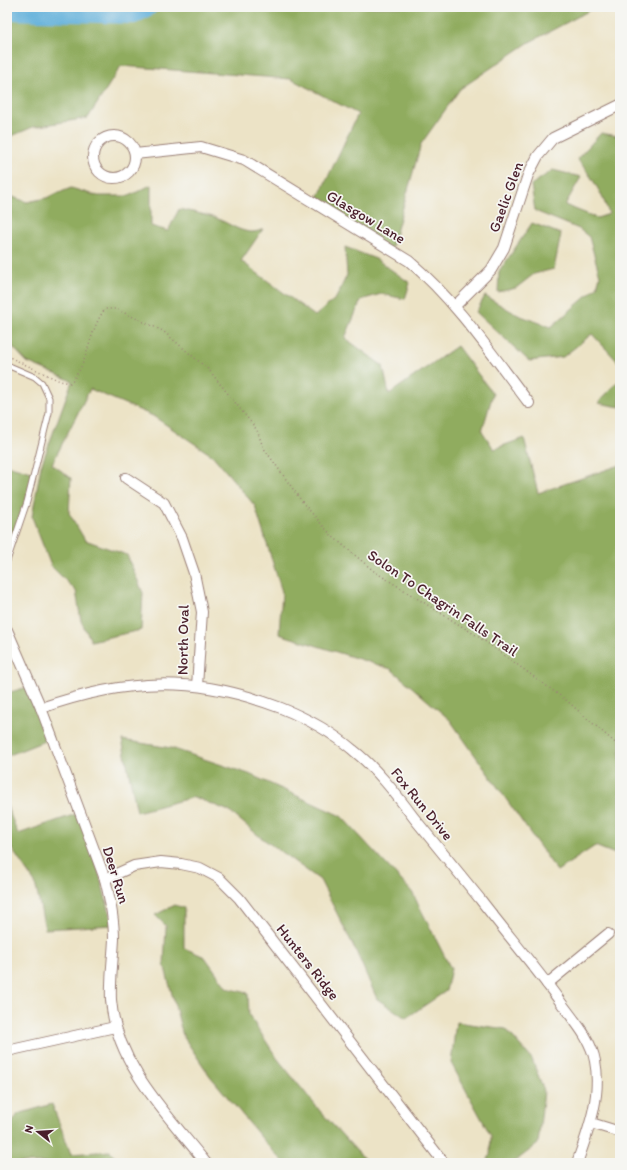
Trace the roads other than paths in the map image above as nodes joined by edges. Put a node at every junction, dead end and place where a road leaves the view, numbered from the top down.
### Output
1 (620, 105) edge
2 (135, 154) junction
3 (456, 306) junction
4 (7, 365) edge
5 (529, 403) dead end
6 (126, 478) dead end
7 (7, 561) edge
8 (7, 630) edge
9 (197, 686) junction
10 (41, 708) junction
11 (105, 879) junction
12 (608, 934) dead end
13 (547, 984) junction
14 (115, 1027) junction
15 (7, 1051) edge
16 (591, 1123) junction
17 (620, 1132) edge
18 (206, 1163) edge
19 (444, 1163) edge
20 (577, 1163) edge

1 - 3 street, Gaelic Glen
2 - 2 street
2 - 3 street, Glasgow Lane
3 - 5 street, Glasgow Lane
4 - 7 lane
6 - 9 street, North Oval
8 - 10 street, Deer Run
9 - 10 street, Fox Run Drive
9 - 13 street, Fox Run Drive
10 - 11 street, Deer Run
11 - 14 street, Deer Run
11 - 19 street, Hunters Ridge
12 - 13 street
13 - 16 street, Fox Run Drive
14 - 15 street
14 - 18 street, Deer Run
16 - 17 street
16 - 20 street, Fox Run Drive

